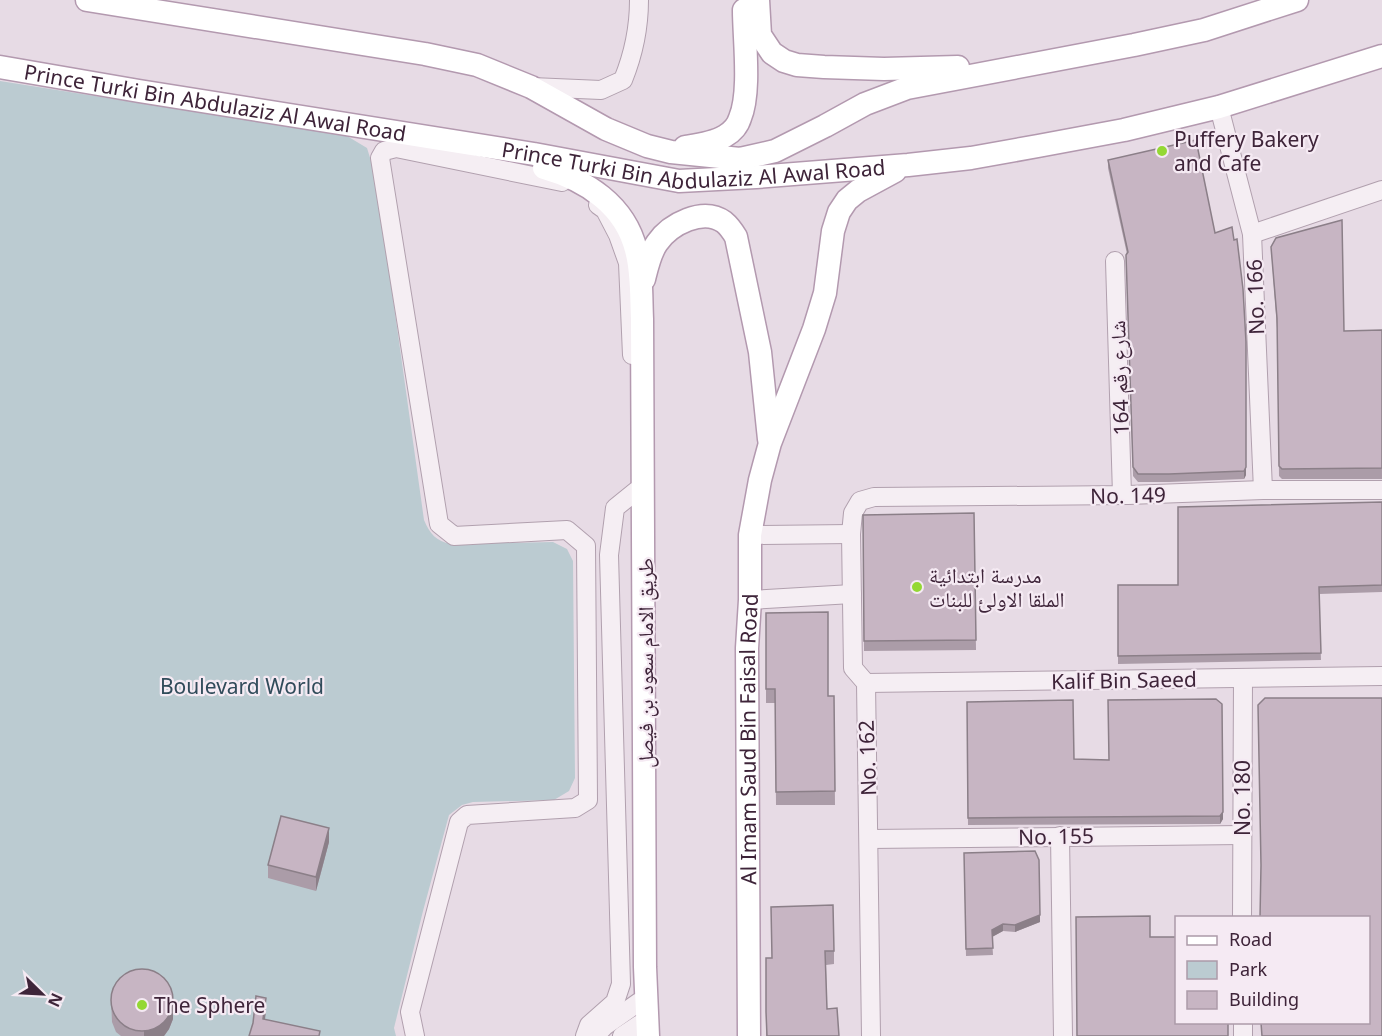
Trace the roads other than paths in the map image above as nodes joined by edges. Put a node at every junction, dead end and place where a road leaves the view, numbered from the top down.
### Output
1 (87, 0) edge
2 (639, 0) edge
3 (744, 0) edge
4 (758, 0) edge
5 (1297, 0) edge
6 (1382, 57) edge
7 (0, 66) edge
8 (1010, 68) junction
9 (531, 87) junction
10 (1219, 107) junction
11 (436, 140) junction
12 (647, 146) junction
13 (908, 165) junction
14 (1382, 190) edge
15 (1252, 234) junction
16 (1115, 261) dead end
17 (640, 289) junction
18 (770, 443) junction
19 (640, 483) junction
20 (1263, 490) junction
21 (1382, 490) edge
22 (1122, 495) junction
23 (874, 496) joint
24 (851, 534) junction
25 (750, 535) junction
26 (852, 594) junction
27 (750, 600) junction
28 (1382, 676) edge
29 (1243, 679) junction
30 (866, 683) junction
31 (1242, 835) junction
32 (1060, 836) junction
33 (869, 840) junction
34 (1242, 916) edge
35 (642, 947) junction
36 (638, 1027) edge
37 (415, 1036) edge
38 (585, 1036) edge
39 (596, 1036) edge
40 (607, 1036) edge
41 (662, 1036) edge
42 (749, 1036) edge
43 (871, 1036) edge
44 (1063, 1036) edge

1 - 9 main road, Prince Turki Bin Abdulaziz Al Awal Road
2 - 9 street
3 - 12 main road
4 - 8 main road
5 - 8 main road, Prince Turki Bin Abdulaziz Al Awal Road
6 - 10 main road, Prince Turki Bin Abdulaziz Al Awal Road
7 - 11 main road, Prince Turki Bin Abdulaziz Al Awal Road
8 - 12 main road, Prince Turki Bin Abdulaziz Al Awal Road
9 - 12 main road, Prince Turki Bin Abdulaziz Al Awal Road
10 - 13 main road, Prince Turki Bin Abdulaziz Al Awal Road
10 - 15 street, No. 166
11 - 13 main road, Prince Turki Bin Abdulaziz Al Awal Road
11 - 17 main road
13 - 18 main road
14 - 15 street
15 - 20 street, No. 166
16 - 22 street, شارع رقم 164
17 - 18 main road
17 - 19 main road, طريق الامام سعود بن فيصل
18 - 25 main road, Al Imam Saud Bin Faisal Road
19 - 35 main road, طريق الامام سعود بن فيصل
19 - 37 street
19 - 38 street
19 - 41 main road
20 - 21 street, No. 149
20 - 22 street, No. 149
22 - 23 street, No. 149
23 - 24 street, No. 162
24 - 25 street
24 - 26 street, No. 162
25 - 27 main road, Al Imam Saud Bin Faisal Road
26 - 27 street
26 - 30 street, No. 162
27 - 42 main road, Al Imam Saud Bin Faisal Road
28 - 29 street, Kalif Bin Saeed
29 - 30 street, Kalif Bin Saeed
29 - 31 street, No. 180
30 - 33 street, No. 162
31 - 32 street, No. 155
31 - 34 street, No. 180
32 - 33 street, No. 155
32 - 44 street
33 - 43 street, No. 162
35 - 36 main road, طريق الامام سعود بن فيصل
35 - 36 street
36 - 39 street
36 - 40 street

